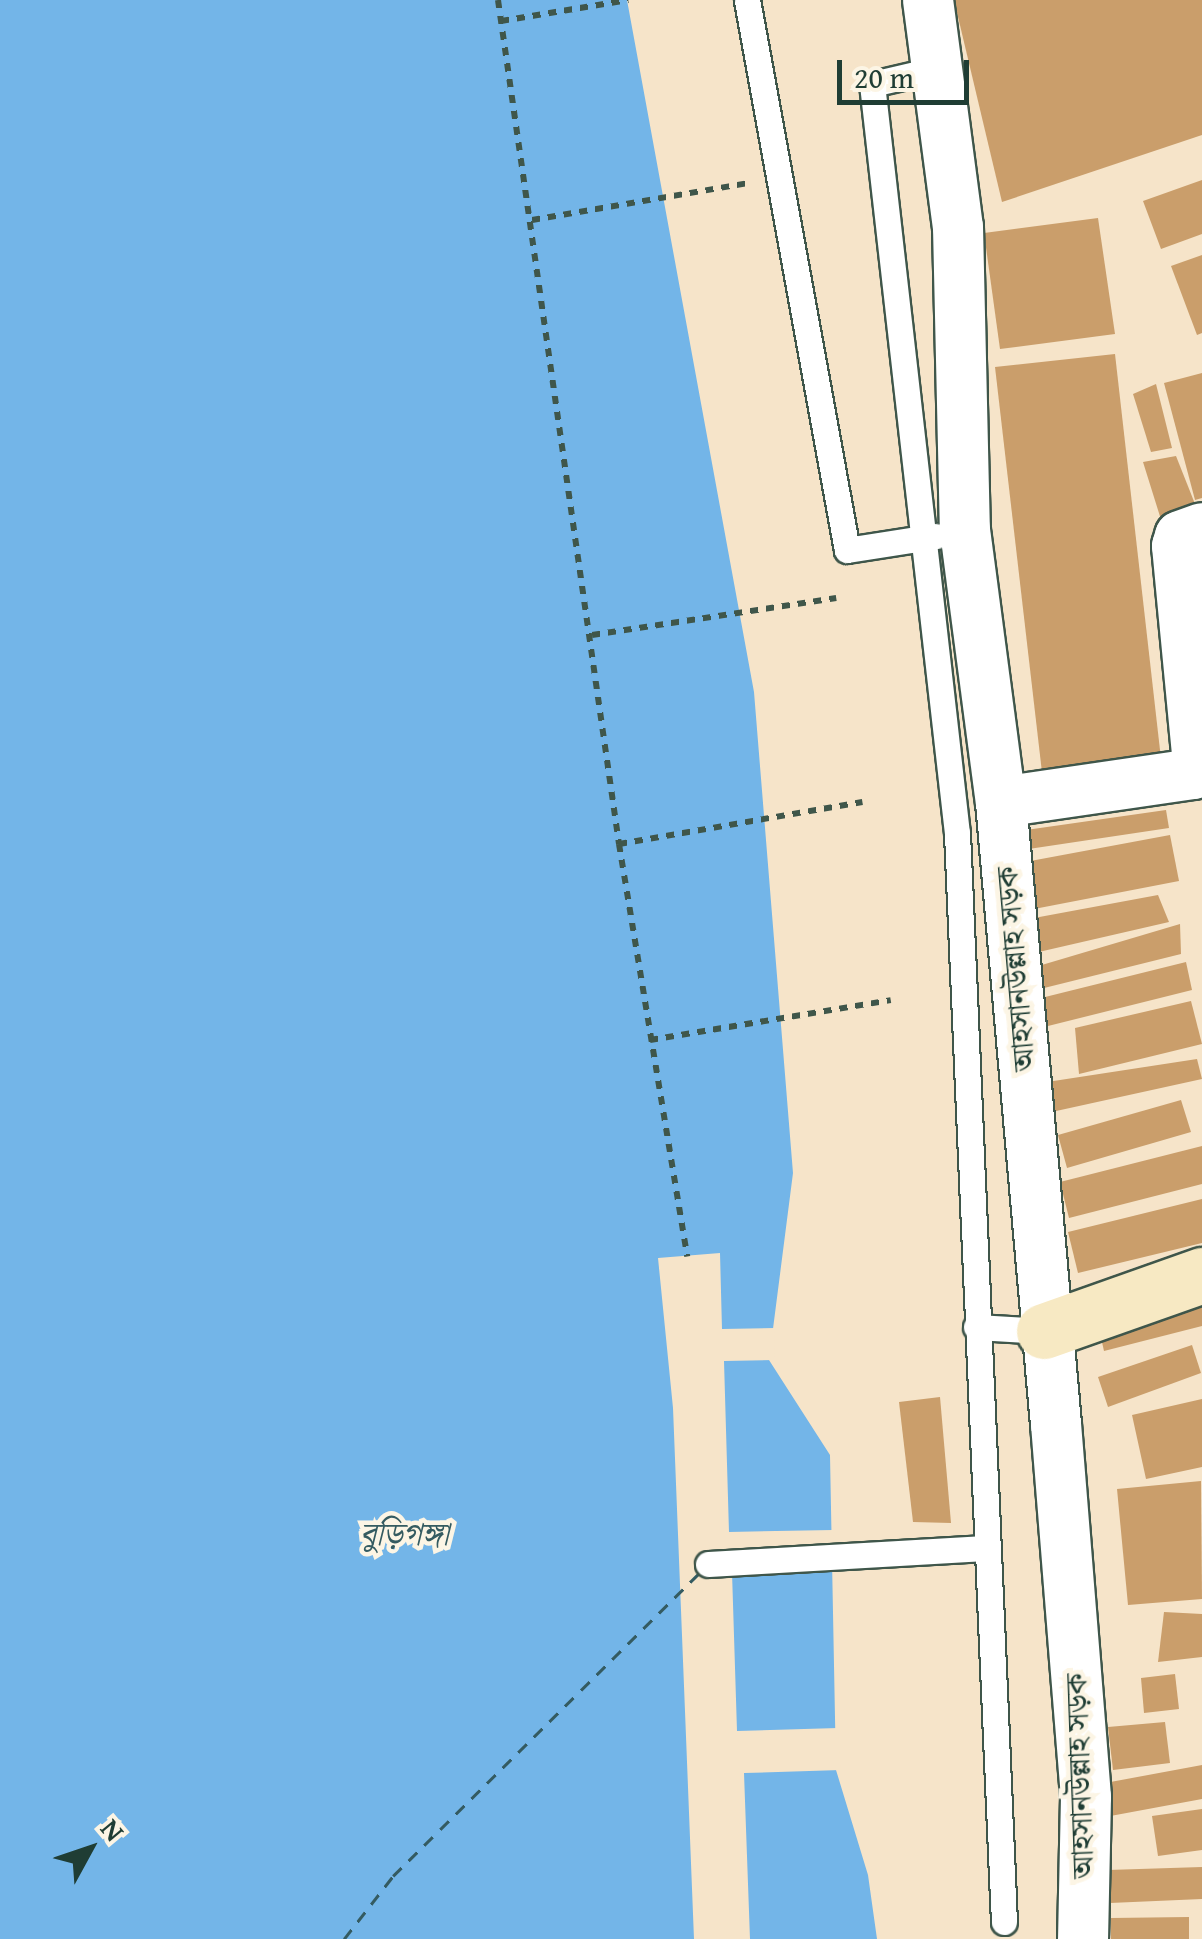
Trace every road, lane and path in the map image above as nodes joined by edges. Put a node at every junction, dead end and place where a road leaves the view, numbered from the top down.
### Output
1 (498, 0) edge
2 (628, 0) edge
3 (748, 0) edge
4 (928, 0) edge
5 (501, 22) junction
6 (938, 69) junction
7 (784, 176) junction
8 (532, 220) junction
9 (1202, 528) edge
10 (943, 534) junction
11 (836, 598) dead end
12 (592, 635) junction
13 (862, 802) dead end
14 (1001, 802) junction
15 (619, 844) junction
16 (890, 1000) dead end
17 (650, 1040) junction
18 (687, 1256) dead end
19 (1202, 1275) edge
20 (976, 1326) junction
21 (1044, 1331) junction
22 (986, 1548) junction
23 (708, 1564) dead end
24 (1004, 1922) dead end
25 (1083, 1939) edge

1 - 5 path
2 - 5 path
3 - 7 lane
4 - 6 street, আহসানউল্লাহ সড়ক
5 - 8 path
6 - 10 street, আহসানউল্লাহ সড়ক
6 - 10 lane
7 - 8 path
7 - 10 lane
8 - 12 path
9 - 14 street
10 - 14 street, আহসানউল্লাহ সড়ক
10 - 20 lane
11 - 12 path
12 - 15 path
13 - 15 path
14 - 21 street, আহসানউল্লাহ সড়ক
15 - 17 path
16 - 17 path
17 - 18 path
19 - 21 street
20 - 21 lane
20 - 22 lane
21 - 25 street, আহসানউল্লাহ সড়ক
22 - 23 lane
22 - 24 lane

